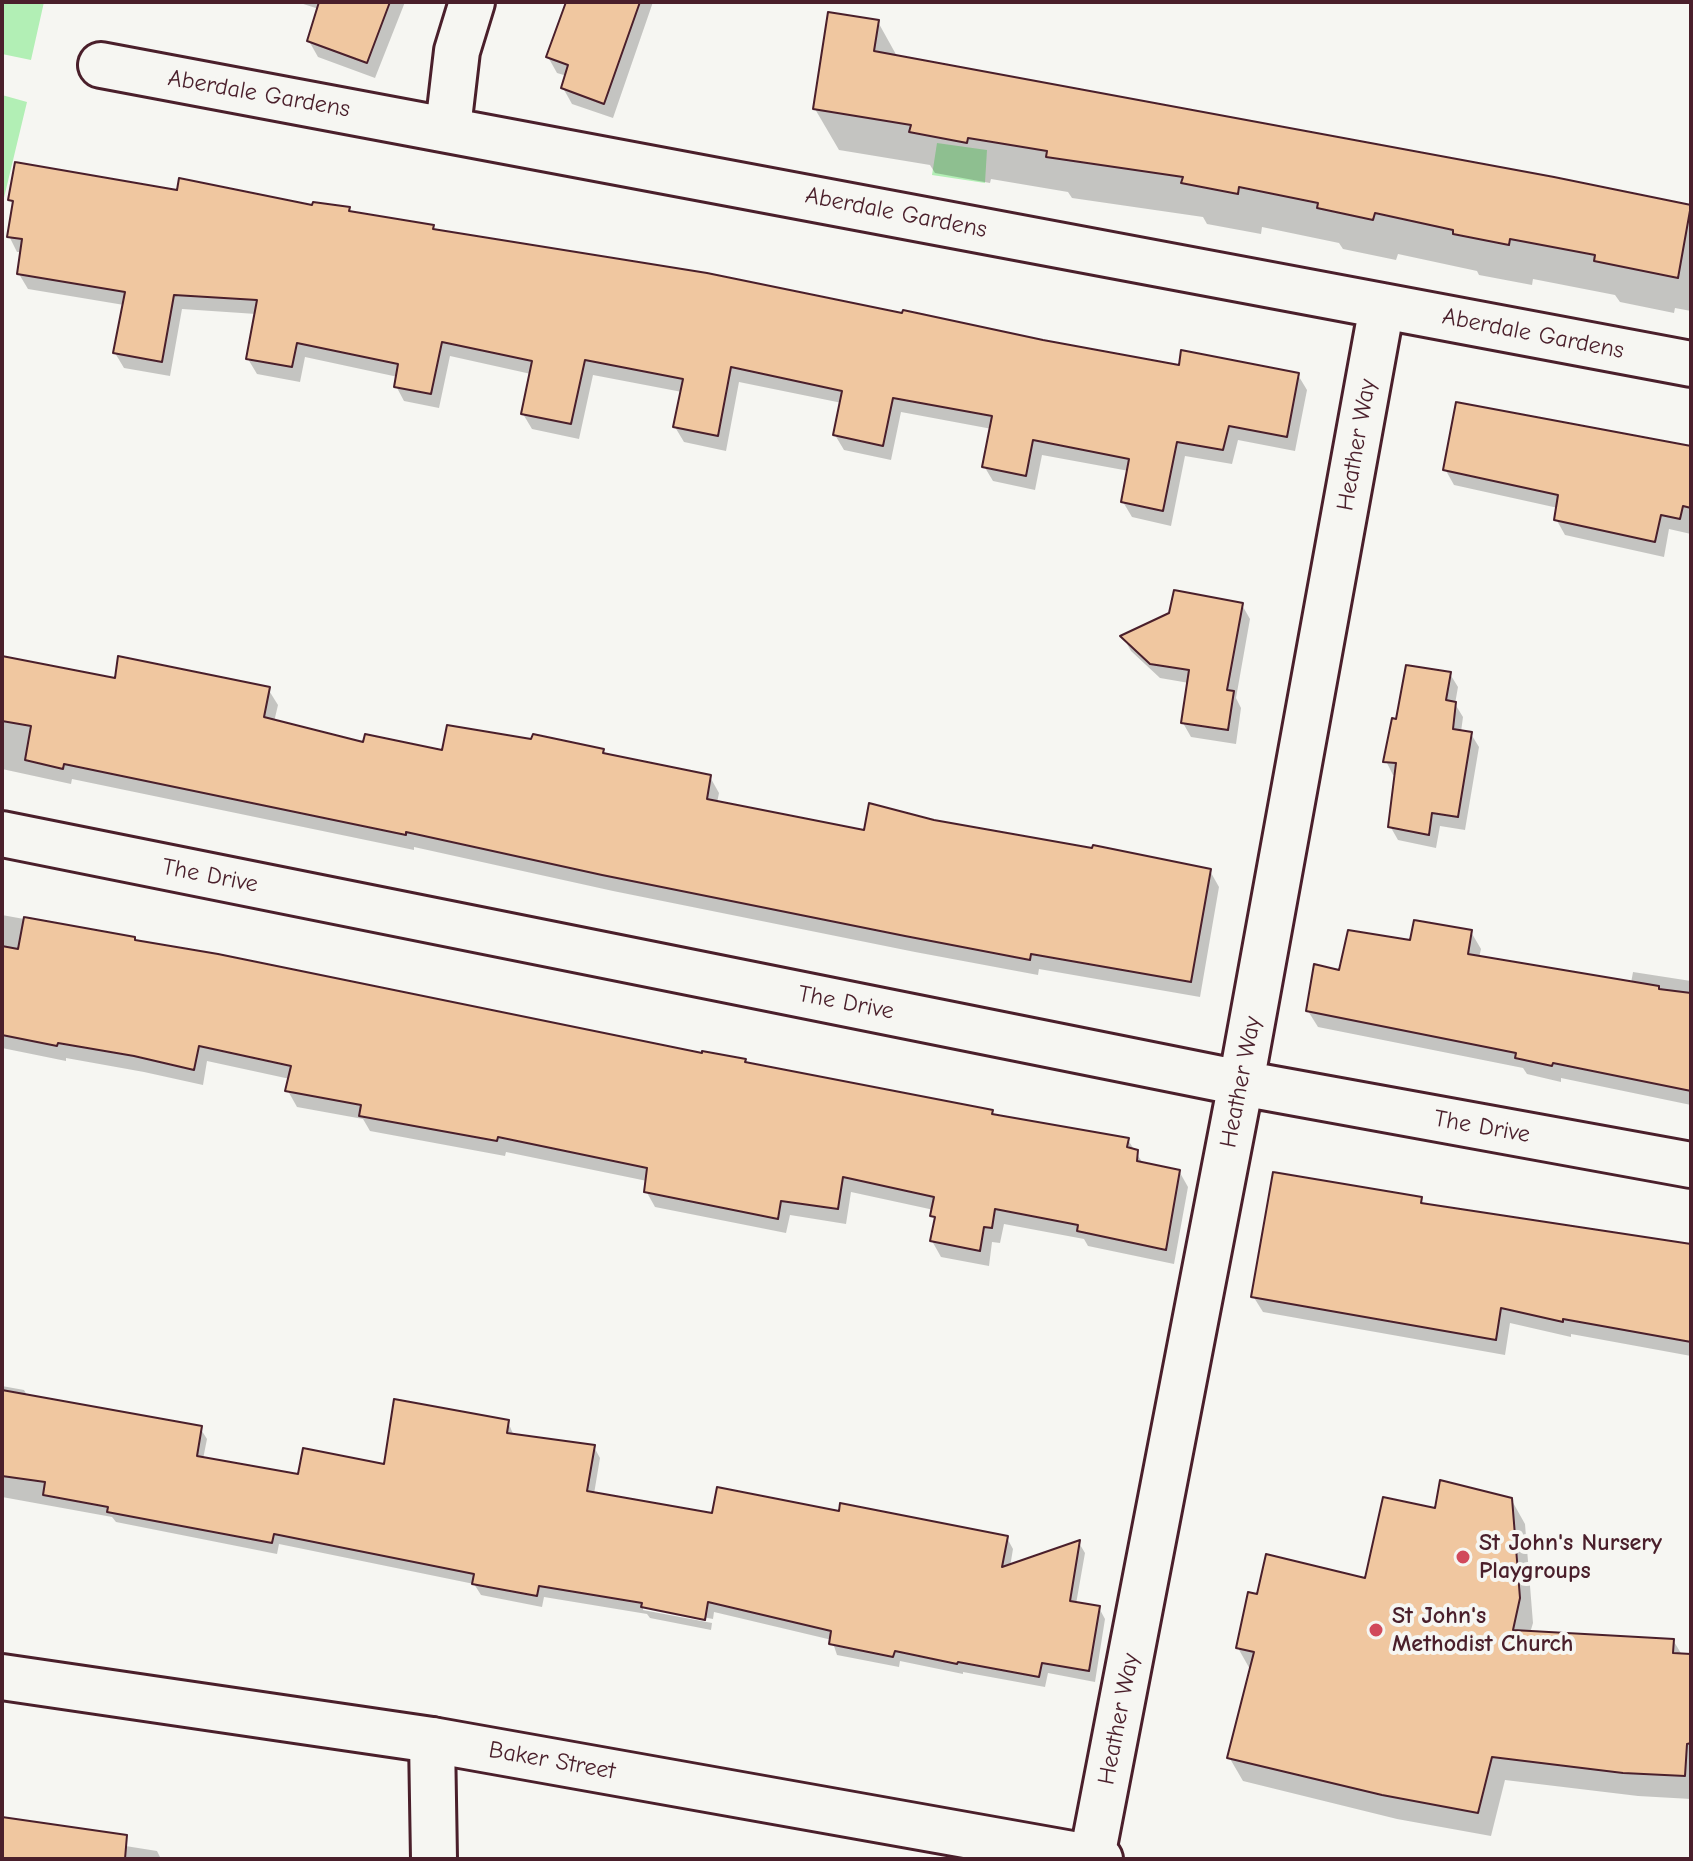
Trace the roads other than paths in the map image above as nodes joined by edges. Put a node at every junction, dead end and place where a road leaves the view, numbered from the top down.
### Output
1 (472, 2) edge
2 (101, 65) dead end
3 (448, 128) junction
4 (1382, 306) junction
5 (1691, 364) edge
6 (2, 834) edge
7 (1241, 1083) junction
8 (1691, 1165) edge
9 (2, 1677) edge
10 (432, 1740) junction
11 (1096, 1858) edge
12 (434, 1859) edge

1 - 3 street
2 - 3 street, Aberdale Gardens
3 - 4 street, Aberdale Gardens
4 - 5 street, Aberdale Gardens
4 - 7 street, Heather Way
6 - 7 street, The Drive
7 - 8 street, The Drive
7 - 11 street, Heather Way
9 - 10 street, Baker Street
10 - 11 street, Baker Street
10 - 12 street

